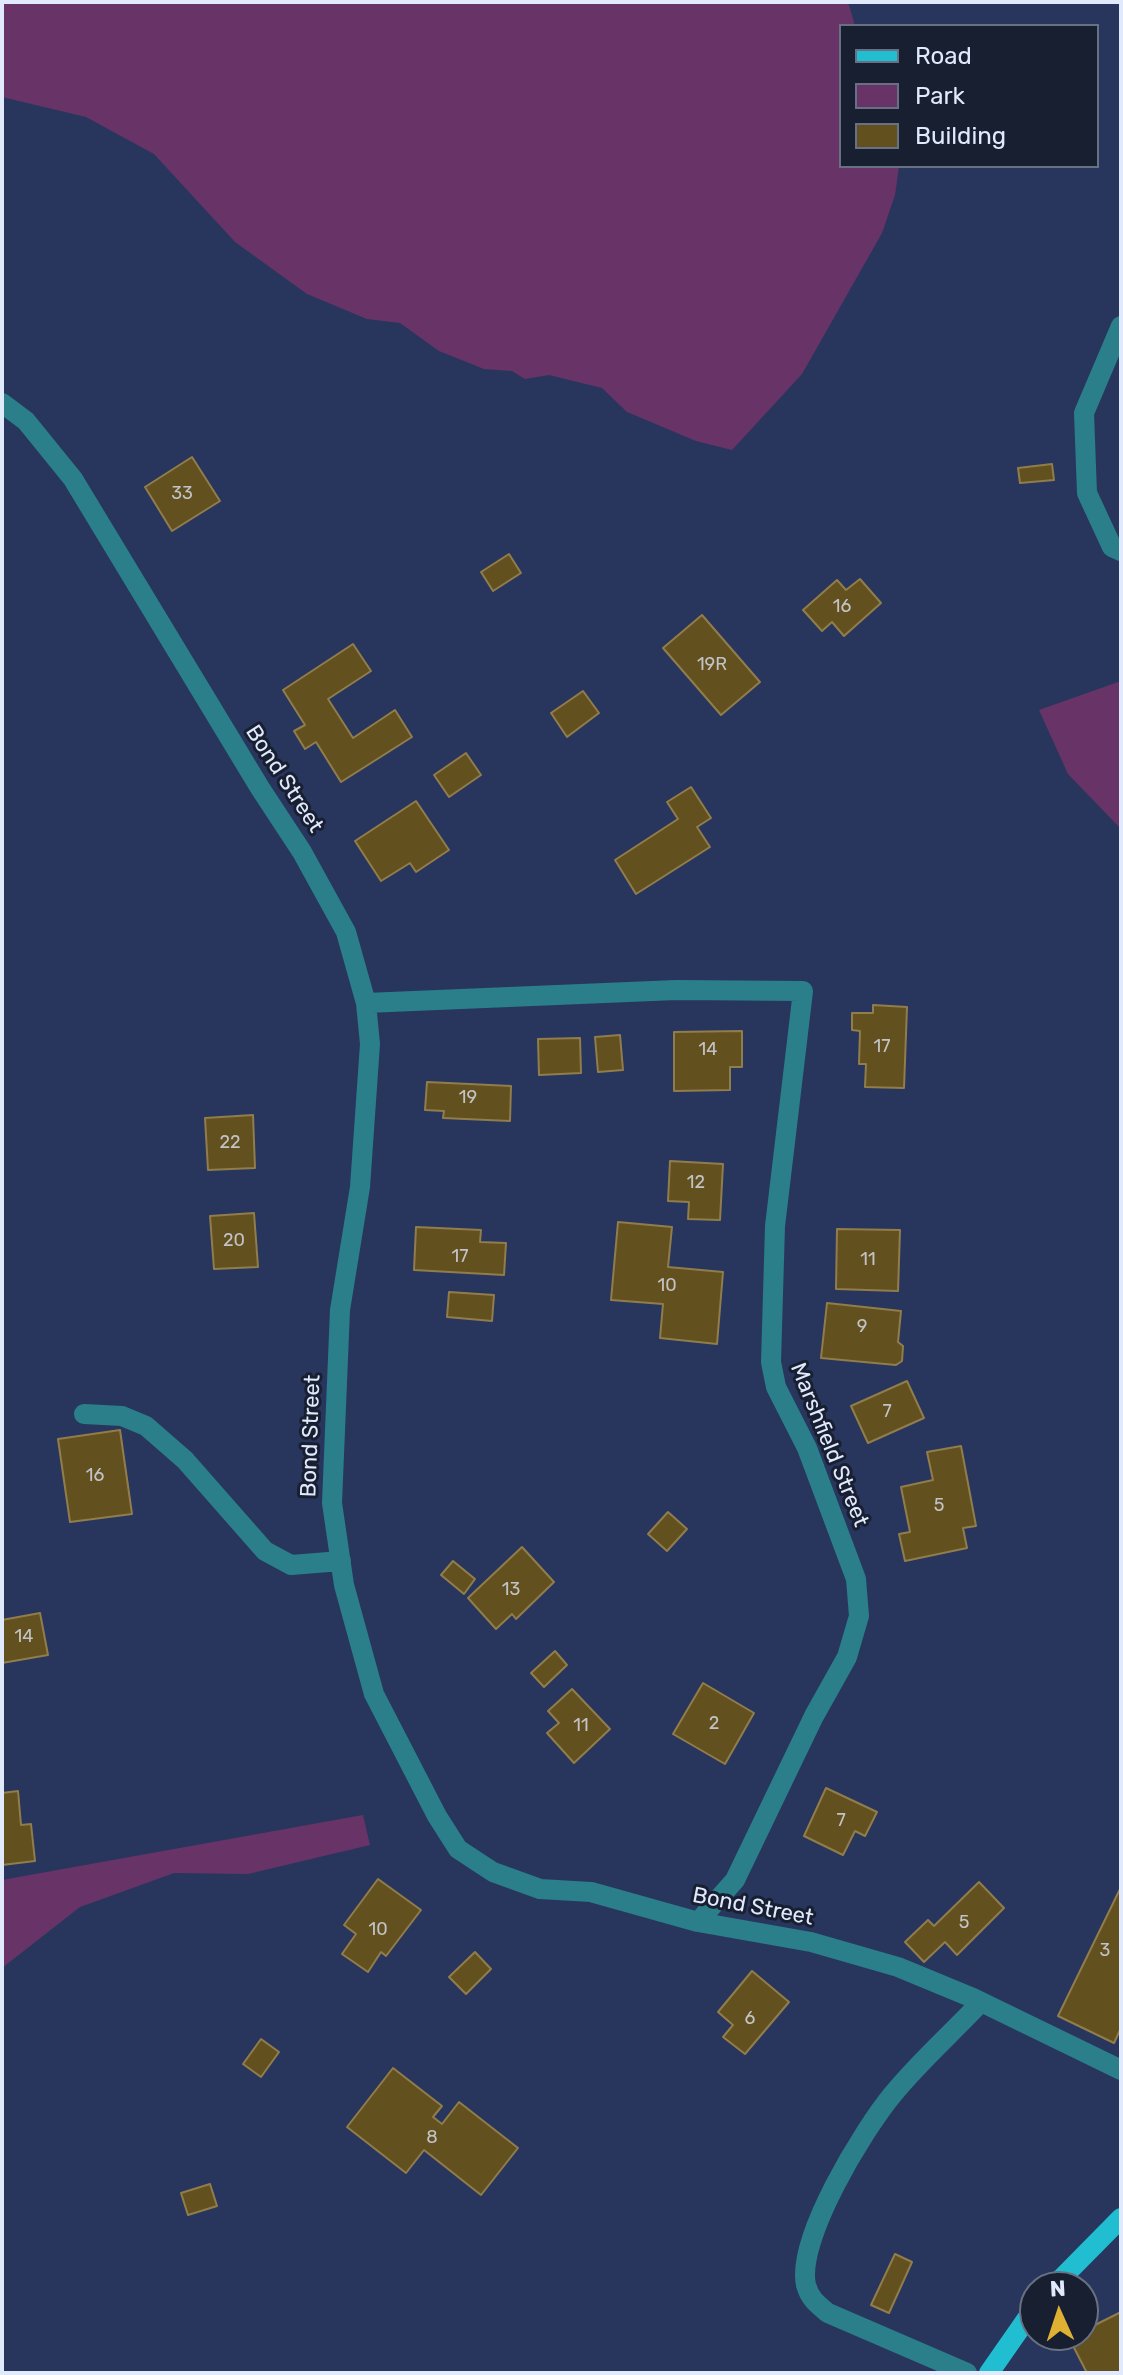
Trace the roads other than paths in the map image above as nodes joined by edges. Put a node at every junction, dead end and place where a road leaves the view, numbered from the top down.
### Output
1 (1121, 326) edge
2 (2, 403) edge
3 (1121, 551) edge
4 (366, 1003) junction
5 (84, 1414) dead end
6 (341, 1561) junction
7 (698, 1922) junction
8 (981, 2002) junction
9 (1121, 2070) edge
10 (1121, 2218) edge
11 (1069, 2271) edge
12 (1019, 2330) edge
13 (967, 2373) edge
14 (989, 2373) edge

1 - 3 street
2 - 4 street, Bond Street
4 - 6 street, Bond Street
4 - 7 street, Marshfield Street
5 - 6 street
6 - 7 street, Bond Street
7 - 8 street, Bond Street
8 - 9 street, Bond Street
8 - 13 street
10 - 11 main road
12 - 14 main road

